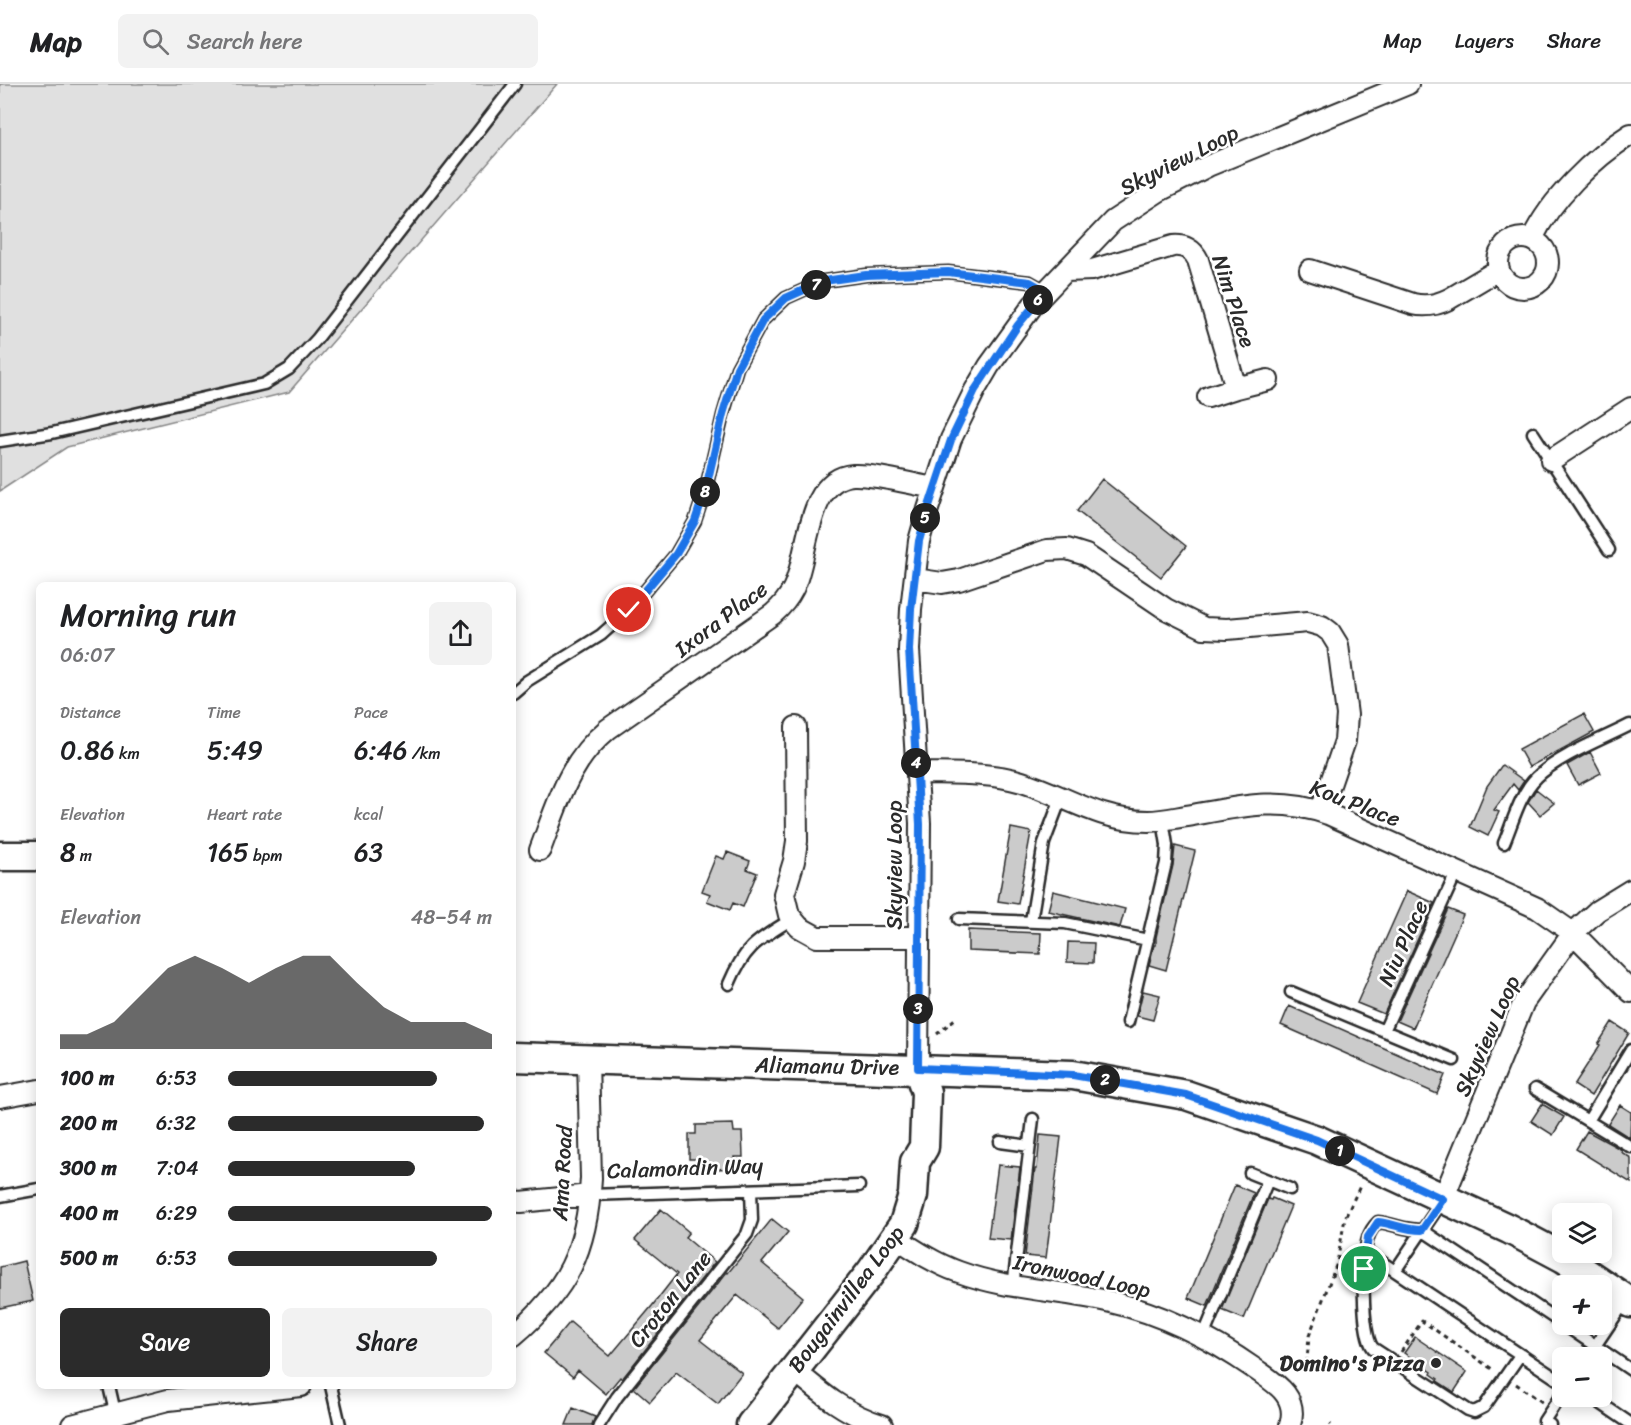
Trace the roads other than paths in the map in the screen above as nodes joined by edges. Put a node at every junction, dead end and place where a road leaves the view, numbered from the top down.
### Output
1 (516, 84) edge
2 (1408, 84) edge
3 (1631, 134) edge
4 (1532, 239) junction
5 (1310, 270) dead end
6 (1498, 270) junction
7 (1066, 271) junction
8 (1046, 291) junction
9 (1268, 380) dead end
10 (1236, 388) junction
11 (1208, 397) dead end
12 (1631, 408) edge
13 (1533, 433) dead end
14 (13, 439) junction
15 (0, 441) edge
16 (0, 448) edge
17 (1551, 460) junction
18 (934, 488) junction
19 (1609, 550) dead end
20 (915, 579) junction
21 (516, 690) edge
22 (1630, 726) edge
23 (796, 727) dead end
24 (917, 773) junction
25 (1061, 798) junction
26 (1321, 811) junction
27 (1162, 820) junction
28 (1504, 843) dead end
29 (540, 850) dead end
30 (0, 856) edge
31 (36, 856) edge
32 (1456, 871) junction
33 (1631, 890) edge
34 (959, 918) dead end
35 (792, 920) junction
36 (1031, 921) junction
37 (1573, 933) junction
38 (919, 937) junction
39 (1148, 940) junction
40 (729, 984) dead end
41 (1291, 992) dead end
42 (1631, 992) edge
43 (1128, 1022) dead end
44 (1384, 1031) junction
45 (1631, 1050) edge
46 (516, 1057) edge
47 (588, 1060) junction
48 (1454, 1060) dead end
49 (918, 1068) junction
50 (1535, 1089) dead end
51 (36, 1090) edge
52 (0, 1097) edge
53 (1033, 1119) dead end
54 (1588, 1121) junction
55 (1000, 1142) dead end
56 (1030, 1146) junction
57 (1631, 1147) edge
58 (1250, 1173) dead end
59 (1268, 1180) junction
60 (859, 1186) dead end
61 (1290, 1189) dead end
62 (36, 1190) edge
63 (751, 1190) junction
64 (0, 1196) edge
65 (590, 1196) junction
66 (1443, 1199) junction
67 (516, 1201) edge
68 (1422, 1230) junction
69 (896, 1237) junction
70 (1365, 1251) junction
71 (1395, 1270) junction
72 (1013, 1287) junction
73 (1628, 1301) edge
74 (1552, 1317) edge
75 (516, 1333) edge
76 (1579, 1335) edge
77 (1203, 1337) junction
78 (1595, 1346) junction
79 (1520, 1355) junction
80 (794, 1370) junction
81 (1631, 1370) edge
82 (1552, 1376) edge
83 (111, 1389) edge
84 (272, 1389) edge
85 (332, 1389) edge
86 (1553, 1407) edge
87 (1606, 1407) edge
88 (117, 1419) edge
89 (1631, 1424) edge
90 (72, 1425) edge
91 (340, 1425) edge
92 (599, 1425) edge
93 (751, 1425) edge
94 (881, 1425) edge
95 (1290, 1425) edge
96 (1550, 1425) edge

1 - 14 lane
2 - 7 street, Skyview Loop
3 - 4 street
4 - 6 street
4 - 6 street
5 - 6 street
7 - 8 street, Skyview Loop
7 - 10 street, Nim Place
8 - 18 street, Skyview Loop
8 - 21 lane
9 - 10 street
10 - 11 street
12 - 17 street
13 - 17 lane
14 - 15 lane
14 - 16 lane
17 - 19 lane
18 - 20 street, Skyview Loop
18 - 29 street, Ixora Place
20 - 24 street, Skyview Loop
20 - 26 street
22 - 28 lane
23 - 35 street
24 - 25 street, Kou Place
24 - 38 street, Skyview Loop
25 - 27 street, Kou Place
25 - 36 lane
26 - 27 street, Kou Place
26 - 32 street, Kou Place
27 - 39 lane
30 - 31 street
32 - 37 street, Kou Place
32 - 44 lane, Niu Place
33 - 37 street, Skyview Loop
34 - 36 lane
35 - 38 street
35 - 40 lane
36 - 39 lane
37 - 42 street, Kou Place
37 - 66 street, Skyview Loop
38 - 49 street, Skyview Loop
39 - 43 lane
41 - 44 lane
44 - 48 lane
45 - 54 lane
46 - 47 street, Aliamanu Drive
47 - 49 street, Aliamanu Drive
47 - 65 street, Ama Road
49 - 66 street, Aliamanu Drive
49 - 69 street, Bougainvillea Loop
50 - 54 lane
51 - 52 street
53 - 56 lane
54 - 57 lane
55 - 56 lane
56 - 72 lane
58 - 59 lane
59 - 61 lane
59 - 77 lane
60 - 63 lane, Calamondin Way
62 - 64 lane
63 - 65 lane, Calamondin Way
63 - 92 lane, Croton Lane
65 - 67 street, Calamondin Way
65 - 75 street, Ama Road
66 - 68 lane
66 - 73 street, Aliamanu Drive
68 - 70 lane
68 - 71 lane
68 - 74 lane
69 - 72 street, Ironwood Loop
69 - 80 street, Bougainvillea Loop
70 - 71 lane
70 - 79 lane
71 - 79 lane
72 - 77 street, Ironwood Loop
73 - 78 lane
76 - 78 lane
77 - 95 street, Ironwood Loop
78 - 81 lane
79 - 82 lane
80 - 93 street, Bougainvillea Loop
80 - 94 street
83 - 88 lane
84 - 88 street
85 - 91 lane
86 - 96 lane
87 - 89 lane
88 - 90 street

